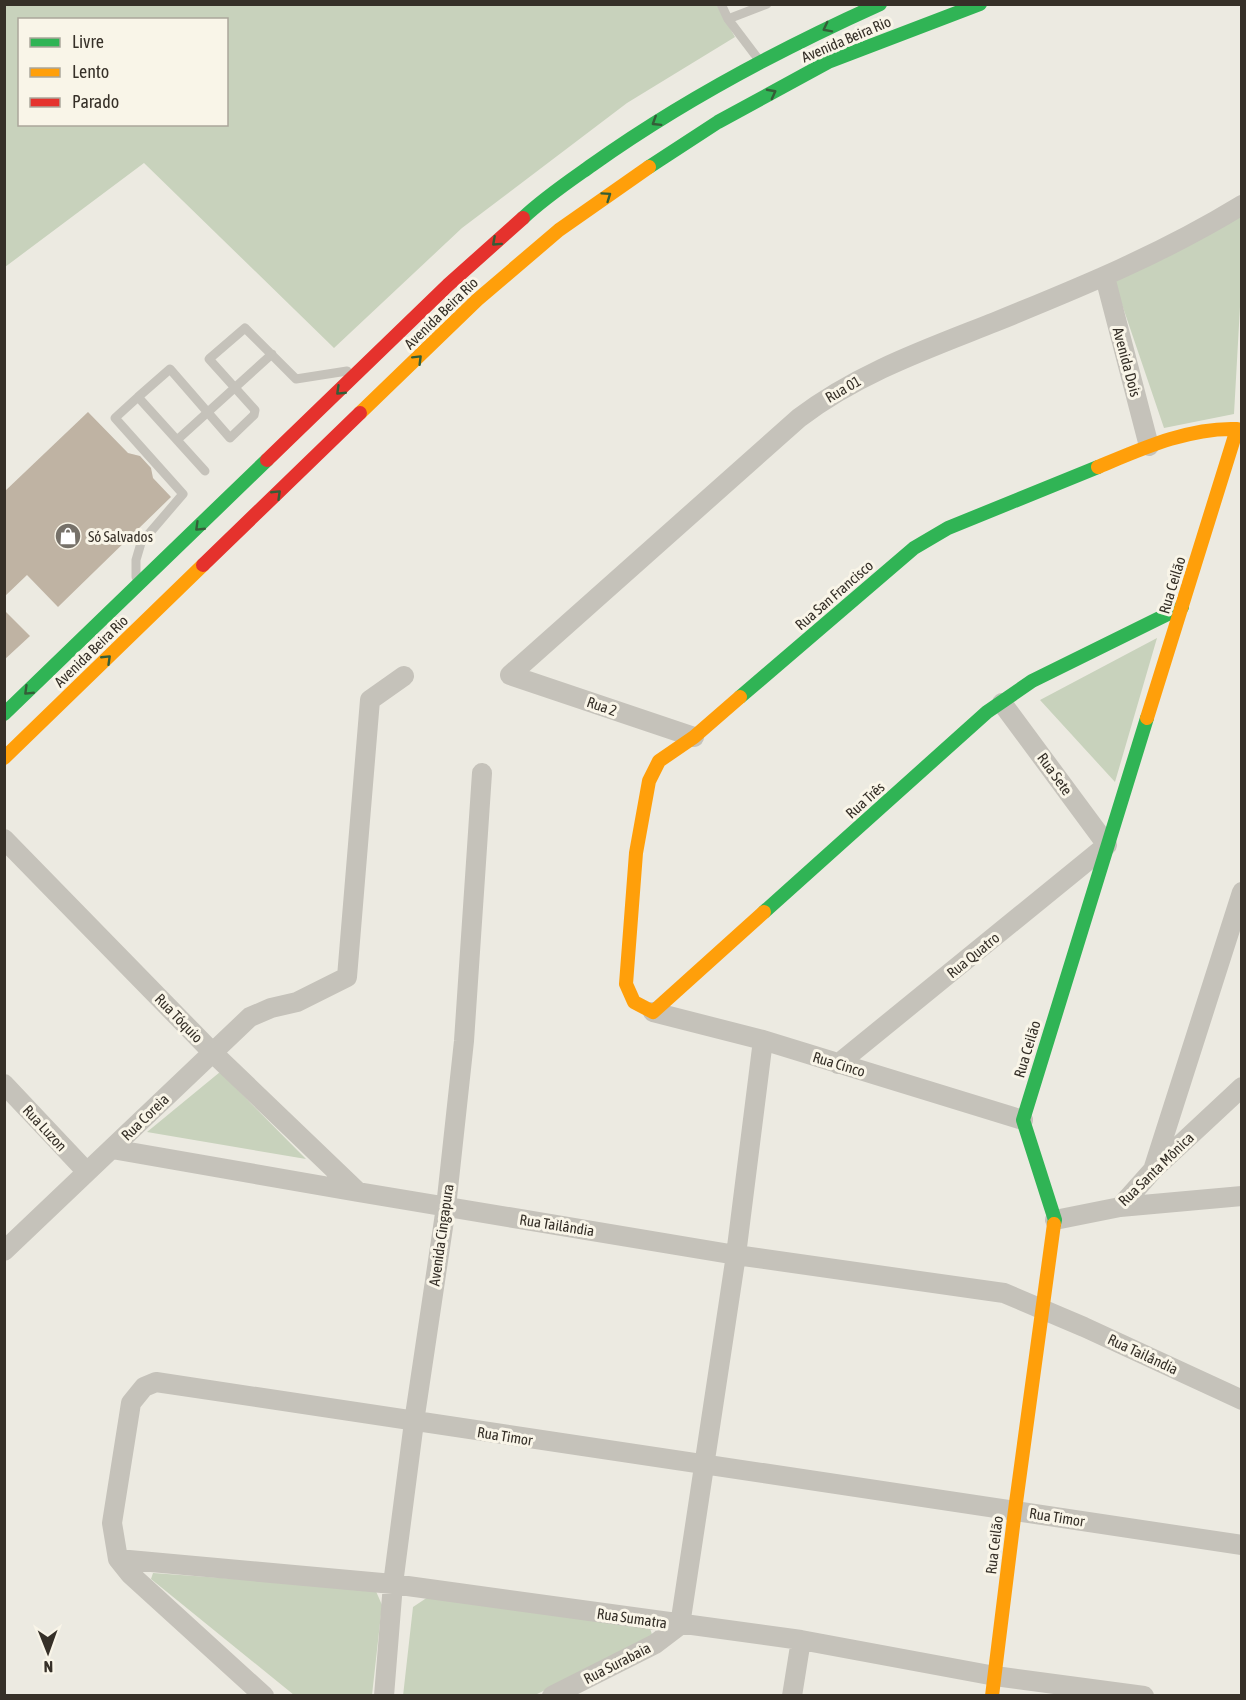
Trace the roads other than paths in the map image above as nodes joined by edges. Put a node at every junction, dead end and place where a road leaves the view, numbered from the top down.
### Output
1 (721, 4) edge
2 (767, 4) edge
3 (880, 4) edge
4 (980, 4) edge
5 (728, 19) junction
6 (760, 62) junction
7 (1242, 206) edge
8 (1105, 277) junction
9 (272, 354) junction
10 (363, 369) junction
11 (235, 388) junction
12 (138, 397) junction
13 (208, 412) junction
14 (1238, 429) joint
15 (177, 440) junction
16 (1149, 446) junction
17 (206, 471) dead end
18 (138, 603) junction
19 (1182, 607) junction
20 (510, 675) joint
21 (404, 676) dead end
22 (1002, 704) junction
23 (4, 714) edge
24 (694, 737) junction
25 (4, 758) edge
26 (483, 773) dead end
27 (4, 838) edge
28 (1107, 845) junction
29 (1242, 892) edge
30 (653, 1012) junction
31 (763, 1040) junction
32 (213, 1053) junction
33 (838, 1064) junction
34 (4, 1084) edge
35 (1242, 1087) edge
36 (1023, 1120) junction
37 (112, 1149) junction
38 (1153, 1170) junction
39 (86, 1171) junction
40 (358, 1192) junction
41 (1242, 1196) edge
42 (446, 1207) junction
43 (1120, 1207) junction
44 (1055, 1220) junction
45 (4, 1251) edge
46 (736, 1255) junction
47 (1043, 1310) junction
48 (1242, 1400) edge
49 (414, 1422) junction
50 (705, 1466) junction
51 (1015, 1510) junction
52 (1242, 1545) edge
53 (118, 1559) junction
54 (393, 1584) junction
55 (680, 1625) junction
56 (801, 1640) junction
57 (993, 1686) edge
58 (264, 1695) edge
59 (384, 1695) edge
60 (552, 1695) edge
61 (792, 1695) edge
62 (1144, 1695) edge

1 - 5 lane
2 - 5 lane
3 -> 6 street, Avenida Beira Rio
18 -> 4 street, Avenida Beira Rio
5 - 6 lane
6 -> 10 street, Avenida Beira Rio
7 - 8 street, Rua 01
8 - 16 street, Avenida Dois
8 - 20 street, Rua 01
9 - 10 lane
9 - 11 lane
9 - 11 lane
10 -> 18 street, Avenida Beira Rio
11 - 13 lane
11 - 13 lane
12 - 13 lane
12 - 15 lane
12 - 18 lane
13 - 15 lane
14 - 16 street, Rua San Francisco
14 - 19 street, Rua Ceilão
15 - 17 lane
16 - 24 street, Rua San Francisco
18 -> 23 street, Avenida Beira Rio
25 -> 18 street, Avenida Beira Rio
19 - 22 street, Rua Três
19 - 28 street, Rua Ceilão
20 - 24 street, Rua 2
21 - 32 street, Rua Coreia
22 - 28 street, Rua Sete
22 - 30 street, Rua Três
24 - 30 street, Rua San Francisco
26 - 42 street, Avenida Cingapura
27 - 32 street, Rua Tóquio
28 - 33 street, Rua Quatro
28 - 36 street, Rua Ceilão
29 - 38 street
30 - 31 street, Rua Cinco
31 - 33 street, Rua Cinco
31 - 46 street
32 - 37 street, Rua Coreia
32 - 40 street, Rua Tóquio
33 - 36 street, Rua Cinco
34 - 39 street, Rua Luzon
35 - 38 street, Rua Santa Mônica
36 - 44 street, Rua Ceilão
37 - 39 street, Rua Coreia
37 - 40 street, Rua Tailândia
38 - 43 street, Rua Santa Mônica
39 - 45 street, Rua Coreia
40 - 42 street, Rua Tailândia
41 - 43 street
42 - 46 street, Rua Tailândia
42 - 49 street, Avenida Cingapura
43 - 44 street, Rua Santa Mônica
44 - 47 street, Rua Ceilão
46 - 47 street, Rua Tailândia
46 - 50 street
47 - 48 street, Rua Tailândia
47 - 51 street, Rua Ceilão
49 - 50 street, Rua Timor
49 - 53 street, Rua Timor
49 - 54 street, Avenida Cingapura
50 - 51 street, Rua Timor
50 - 55 street
51 - 52 street, Rua Timor
51 - 57 street, Rua Ceilão
53 - 54 street, Rua Sumatra
53 - 58 street
54 - 55 street, Rua Sumatra
54 - 59 street, Avenida Cingapura
55 - 56 street, Rua Sumatra
55 - 60 street, Rua Surabaia
56 - 57 street, Rua Sumatra
56 - 61 street
57 - 62 street, Rua Sumatra

